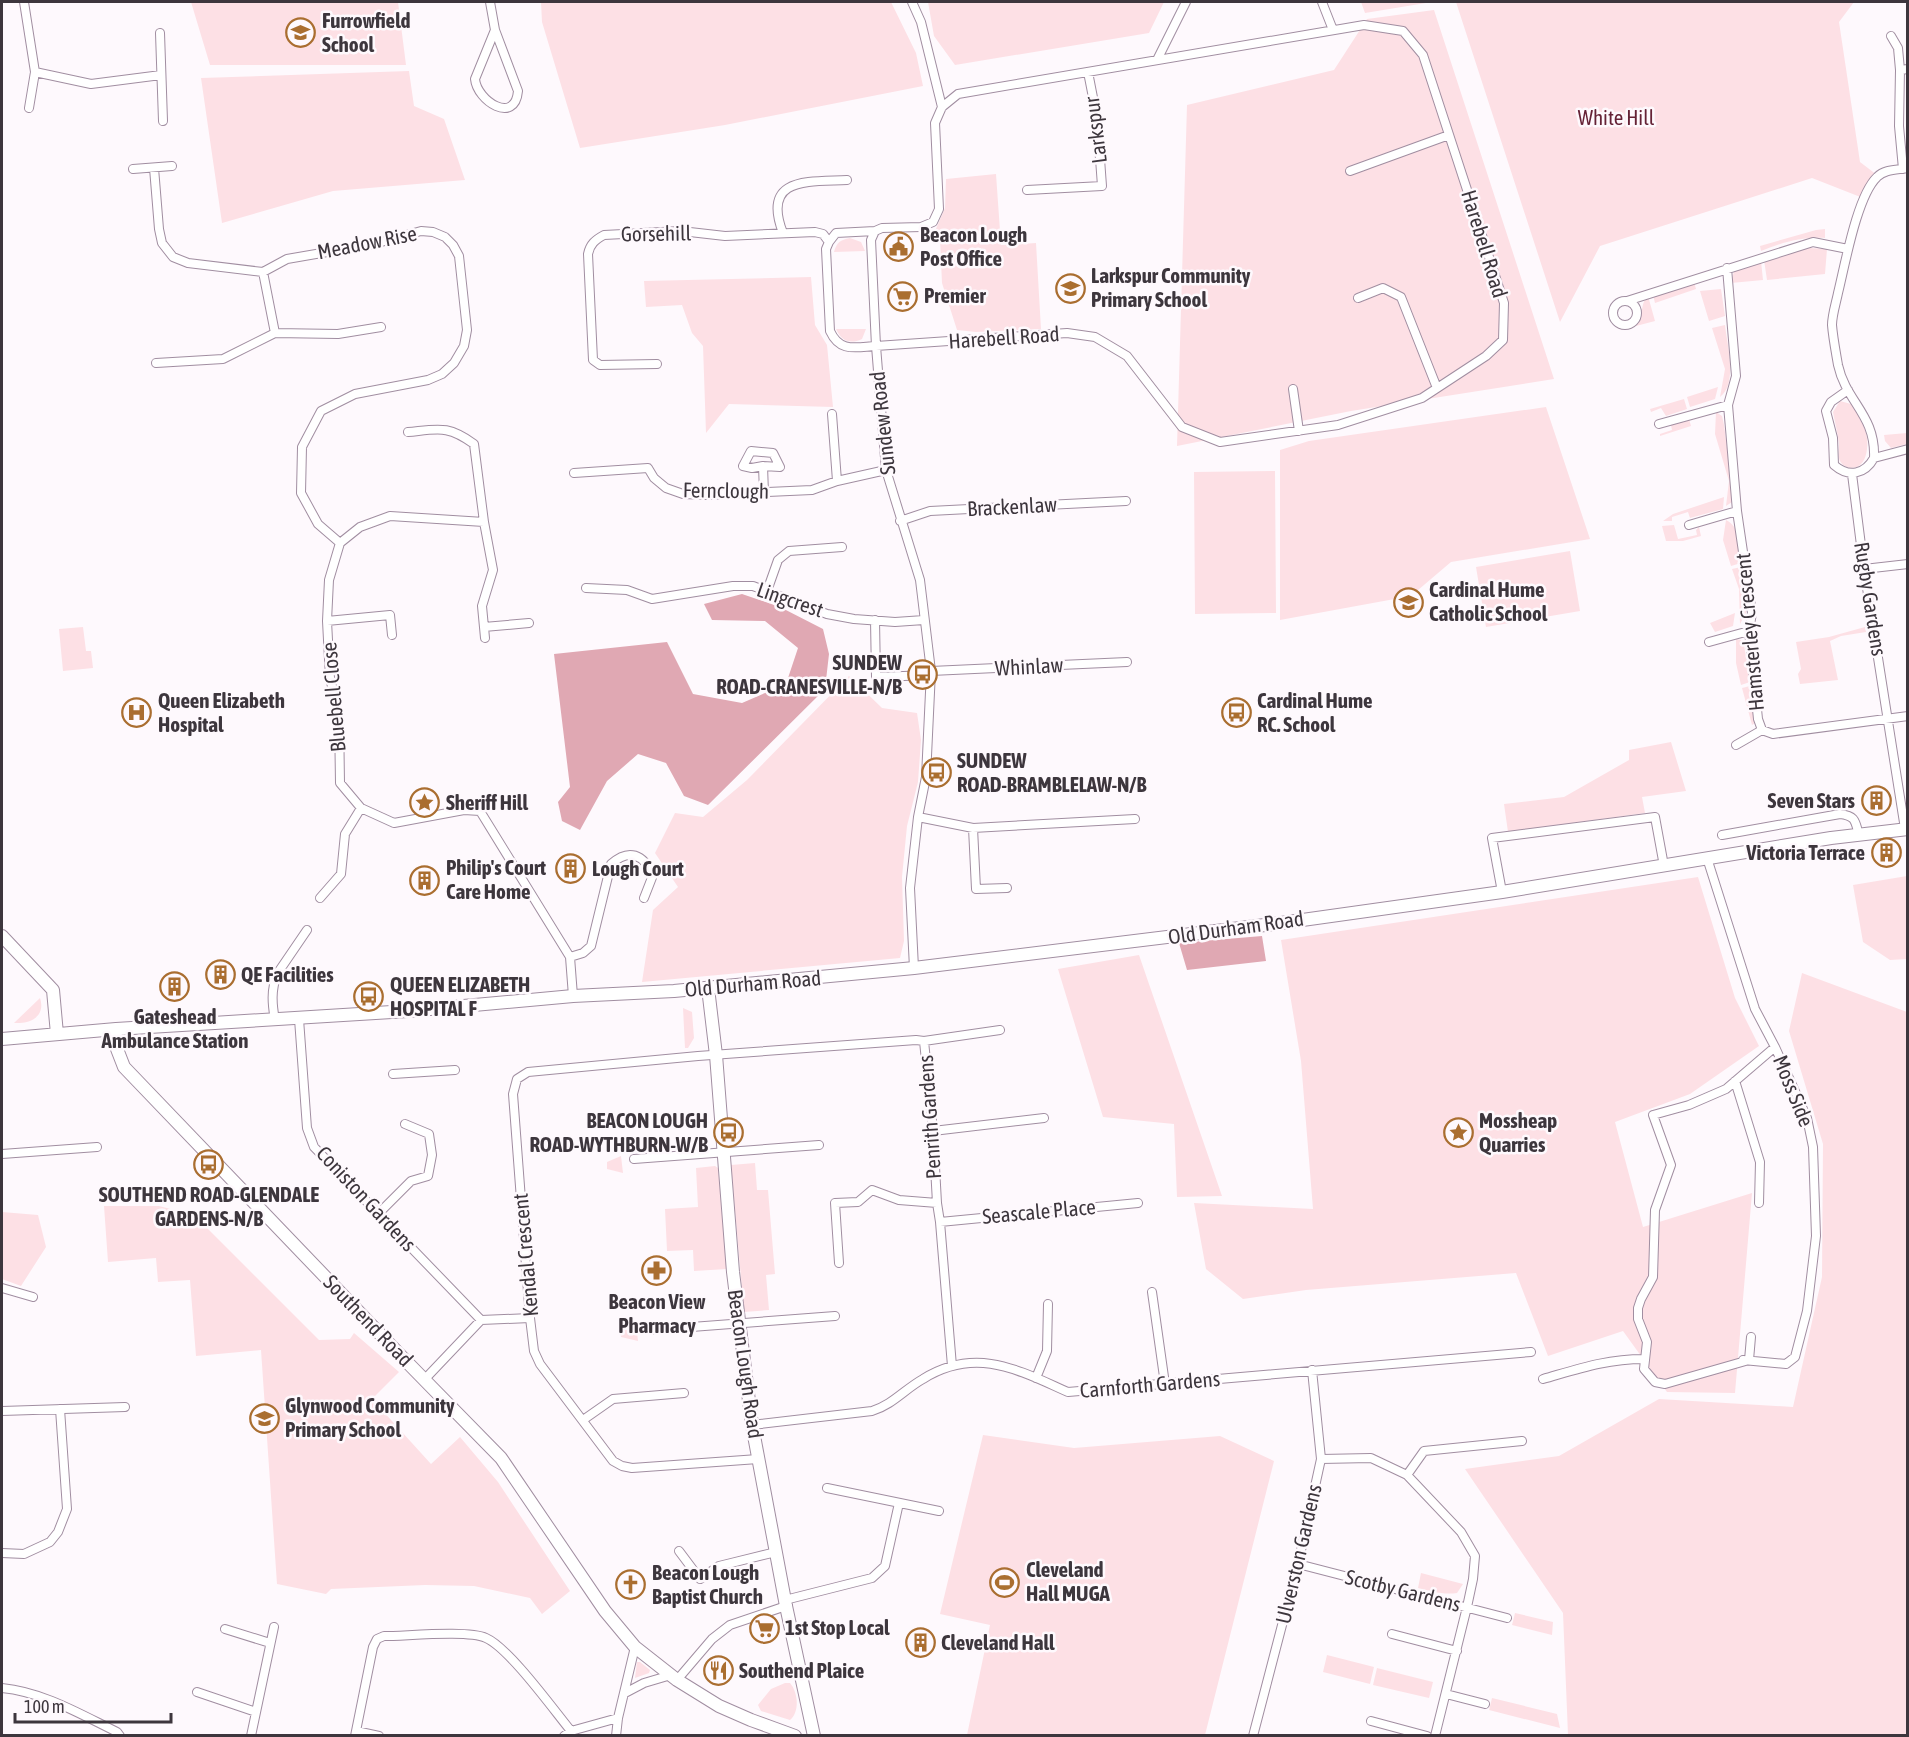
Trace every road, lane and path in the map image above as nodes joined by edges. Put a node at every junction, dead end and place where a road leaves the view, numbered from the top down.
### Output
1 (24, 2) edge
2 (490, 2) edge
3 (912, 2) edge
4 (1186, 2) edge
5 (1322, 2) edge
6 (495, 30) junction
7 (1334, 30) junction
8 (160, 33) dead end
9 (1891, 36) dead end
10 (1157, 60) junction
11 (1904, 69) edge
12 (34, 72) junction
13 (1088, 72) junction
14 (161, 75) junction
15 (942, 107) junction
16 (29, 108) dead end
17 (163, 121) dead end
18 (1449, 135) junction
19 (172, 166) dead end
20 (154, 168) junction
21 (133, 169) dead end
22 (1905, 169) edge
23 (1350, 171) dead end
24 (847, 180) dead end
25 (1027, 190) dead end
26 (876, 231) junction
27 (783, 233) junction
28 (829, 242) junction
29 (1848, 249) junction
30 (1727, 268) junction
31 (263, 272) junction
32 (1358, 298) dead end
33 (1627, 301) dead end
34 (381, 327) dead end
35 (275, 333) junction
36 (876, 346) junction
37 (156, 363) dead end
38 (657, 364) dead end
39 (1437, 388) junction
40 (1293, 389) dead end
41 (1848, 390) junction
42 (1728, 405) junction
43 (832, 414) dead end
44 (1659, 424) dead end
45 (1299, 431) junction
46 (408, 432) dead end
47 (1908, 449) edge
48 (1874, 458) junction
49 (763, 466) dead end
50 (886, 470) junction
51 (574, 472) dead end
52 (1852, 474) junction
53 (837, 481) junction
54 (764, 493) junction
55 (1126, 501) dead end
56 (1737, 511) junction
57 (484, 522) junction
58 (900, 522) junction
59 (1689, 525) dead end
60 (340, 543) junction
61 (842, 547) dead end
62 (1908, 564) edge
63 (1864, 569) junction
64 (586, 588) dead end
65 (767, 591) junction
66 (875, 620) junction
67 (924, 620) junction
68 (327, 621) junction
69 (530, 623) dead end
70 (484, 627) junction
71 (1749, 631) junction
72 (392, 635) dead end
73 (485, 638) dead end
74 (1709, 642) dead end
75 (1127, 662) dead end
76 (931, 673) junction
77 (1908, 716) edge
78 (1889, 720) junction
79 (1762, 730) junction
80 (1736, 745) dead end
81 (361, 808) junction
82 (918, 817) junction
83 (1135, 819) dead end
84 (973, 828) junction
85 (1906, 829) edge
86 (1722, 835) dead end
87 (1859, 835) junction
88 (1707, 858) junction
89 (1664, 866) junction
90 (1007, 888) dead end
91 (1502, 892) junction
92 (321, 898) dead end
93 (644, 898) dead end
94 (307, 930) dead end
95 (2, 936) edge
96 (570, 957) junction
97 (914, 968) junction
98 (708, 988) junction
99 (573, 996) junction
100 (299, 1019) junction
101 (275, 1020) junction
102 (116, 1029) junction
103 (1000, 1030) dead end
104 (57, 1034) junction
105 (2, 1039) edge
106 (924, 1041) junction
107 (1775, 1047) junction
108 (716, 1055) junction
109 (455, 1070) dead end
110 (393, 1074) dead end
111 (1735, 1082) junction
112 (1044, 1118) dead end
113 (405, 1124) dead end
114 (933, 1131) junction
115 (819, 1145) dead end
116 (97, 1147) dead end
117 (2, 1154) edge
118 (724, 1154) junction
119 (634, 1159) dead end
120 (937, 1203) junction
121 (1138, 1203) dead end
122 (1759, 1203) dead end
123 (379, 1213) junction
124 (940, 1222) junction
125 (839, 1263) dead end
126 (2, 1288) edge
127 (1152, 1292) dead end
128 (33, 1297) dead end
129 (1048, 1304) dead end
130 (835, 1316) dead end
131 (530, 1318) junction
132 (481, 1320) junction
133 (739, 1323) junction
134 (652, 1330) dead end
135 (1751, 1337) dead end
136 (1531, 1352) dead end
137 (1644, 1359) junction
138 (1746, 1360) junction
139 (952, 1366) junction
140 (1312, 1370) junction
141 (1036, 1378) junction
142 (1543, 1379) dead end
143 (424, 1380) junction
144 (1166, 1384) junction
145 (684, 1393) dead end
146 (125, 1407) dead end
147 (60, 1409) junction
148 (2, 1411) edge
149 (584, 1420) junction
150 (752, 1425) junction
151 (1522, 1441) dead end
152 (758, 1459) junction
153 (1321, 1459) junction
154 (1407, 1475) junction
155 (827, 1488) dead end
156 (899, 1503) junction
157 (939, 1511) dead end
158 (679, 1551) dead end
159 (776, 1552) junction
160 (2, 1553) edge
161 (1298, 1564) junction
162 (785, 1603) junction
163 (1467, 1607) junction
164 (1507, 1618) dead end
165 (274, 1627) dead end
166 (225, 1629) dead end
167 (1392, 1634) dead end
168 (270, 1643) junction
169 (635, 1647) junction
170 (1456, 1651) junction
171 (674, 1677) junction
172 (2, 1688) edge
173 (197, 1692) dead end
174 (625, 1693) junction
175 (1446, 1694) junction
176 (1485, 1704) dead end
177 (256, 1712) junction
178 (618, 1718) junction
179 (1371, 1721) dead end
180 (356, 1733) edge
181 (567, 1733) edge
182 (814, 1735) edge
183 (120, 1736) edge
184 (251, 1736) edge
185 (379, 1736) edge
186 (616, 1736) edge
187 (795, 1736) edge
188 (808, 1736) edge
189 (1253, 1736) edge
190 (1426, 1736) edge
191 (1435, 1736) edge

1 - 12 street
2 - 6 street
3 - 15 street
4 - 10 street
5 - 7 street
6 - 6 street
7 - 10 street, Harebell Road
7 - 18 street, Harebell Road
8 - 14 street
9 - 11 street
10 - 13 street, Harebell Road
11 - 22 street
12 - 14 street
12 - 16 street
13 - 15 street, Harebell Road
13 - 25 street, Larkspur
14 - 17 street
15 - 26 street
18 - 23 street
18 - 39 street, Harebell Road
19 - 20 street
20 - 21 street
20 - 31 street
22 - 29 street
24 - 27 street
26 - 28 street
26 - 36 street, Sundew Road
27 - 28 street, Gorsehill
27 - 38 street, Gorsehill
28 - 36 street, Harebell Road
29 - 30 street
29 - 41 street
30 - 33 street
30 - 42 street
31 - 35 street
31 - 60 street, Meadow Rise
32 - 39 street
34 - 35 street
35 - 37 street
36 - 45 street, Harebell Road
36 - 50 street, Sundew Road
39 - 45 street, Harebell Road
40 - 45 street
41 - 48 street
41 - 52 street
42 - 44 street
42 - 56 street, Hamsterley Crescent
43 - 53 street
46 - 57 street
47 - 48 street
48 - 52 street
49 - 54 street
50 - 53 street, Fernclough
50 - 58 street, Sundew Road
51 - 54 street, Fernclough
52 - 63 street, Rugby Gardens
53 - 54 street, Fernclough
55 - 58 street, Brackenlaw
56 - 59 street
56 - 71 street, Hamsterley Crescent
57 - 60 street
57 - 70 street
58 - 67 street, Sundew Road
60 - 68 street, Bluebell Close
61 - 65 street
62 - 63 street
63 - 78 street, Rugby Gardens
64 - 65 street, Lingcrest
65 - 66 street, Lingcrest
66 - 67 street, Lingcrest
66 - 76 street, Whinlaw
67 - 76 street, Sundew Road
68 - 72 street
68 - 81 street, Bluebell Close
69 - 70 street
70 - 73 street
71 - 74 street
71 - 79 street, Hamsterley Crescent
75 - 76 street, Whinlaw
76 - 82 street, Sundew Road
77 - 78 street, Hamsterley Crescent
78 - 79 street, Hamsterley Crescent
78 - 85 street, Rugby Gardens
79 - 80 street
81 - 92 street
81 - 96 street, Bluebell Close
82 - 84 street
82 - 97 street, Sundew Road
83 - 84 street
84 - 90 street
85 - 87 main road, Old Durham Road
86 - 87 street
87 - 88 main road, Old Durham Road
88 - 89 main road, Old Durham Road
88 - 107 street, Moss Side
89 - 91 main road, Old Durham Road
89 - 91 street
91 - 97 main road, Old Durham Road
93 - 96 street
94 - 101 street
95 - 104 main road
96 - 99 street, Bluebell Close
97 - 98 main road, Old Durham Road
98 - 99 main road, Old Durham Road
98 - 108 main road, Beacon Lough Road
99 - 100 main road, Old Durham Road
100 - 101 main road, Old Durham Road
100 - 123 street, Coniston Gardens
101 - 102 main road, Old Durham Road
102 - 104 main road, Old Durham Road
102 - 143 main road, Southend Road
103 - 106 street
104 - 105 main road, Old Durham Road
106 - 108 street, Penrith Gardens
106 - 114 street, Penrith Gardens
107 - 111 street
107 - 138 street, Moss Side
108 - 118 main road, Beacon Lough Road
108 - 131 street, Kendal Crescent
109 - 110 street
111 - 122 street
111 - 137 street
112 - 114 street
113 - 123 street
114 - 120 street, Penrith Gardens
115 - 118 street
116 - 117 street
118 - 119 street
118 - 133 main road, Beacon Lough Road
120 - 124 street, Penrith Gardens
120 - 125 street
121 - 124 street, Seascale Place
123 - 132 street, Coniston Gardens
124 - 139 street, Penrith Gardens
126 - 128 street
127 - 144 street
129 - 141 street
130 - 133 street
131 - 132 street
131 - 149 street, Kendal Crescent
132 - 143 street
133 - 134 street
133 - 150 main road, Beacon Lough Road
135 - 138 street
136 - 140 street, Carnforth Gardens
137 - 138 street
137 - 142 street
139 - 141 street, Carnforth Gardens
139 - 150 street, Carnforth Gardens
140 - 144 street, Carnforth Gardens
140 - 153 street, Ulverston Gardens
141 - 144 street, Carnforth Gardens
143 - 169 main road, Southend Road
145 - 149 street
146 - 147 street
147 - 148 street
147 - 160 street
149 - 152 street, Kendal Crescent
150 - 152 main road, Beacon Lough Road
151 - 154 street
152 - 159 main road, Beacon Lough Road
153 - 154 street
153 - 161 street, Ulverston Gardens
154 - 163 street
155 - 156 street
156 - 157 street
156 - 162 street
158 - 159 street
159 - 162 main road, Beacon Lough Road
161 - 163 street, Scotby Gardens
161 - 189 street, Ulverston Gardens
162 - 171 street
162 - 182 main road, Beacon Lough Road
163 - 164 street, Scotby Gardens
163 - 170 street
165 - 168 street
166 - 168 street
167 - 170 street
168 - 177 street
169 - 171 main road, Southend Road
169 - 174 street
170 - 175 street
171 - 174 street
171 - 187 main road, Southend Road
172 - 183 street
173 - 177 street
174 - 178 street
175 - 176 street
175 - 191 street
177 - 184 street
178 - 181 street
178 - 186 street
179 - 190 street
180 - 181 street
180 - 185 street
182 - 188 main road

